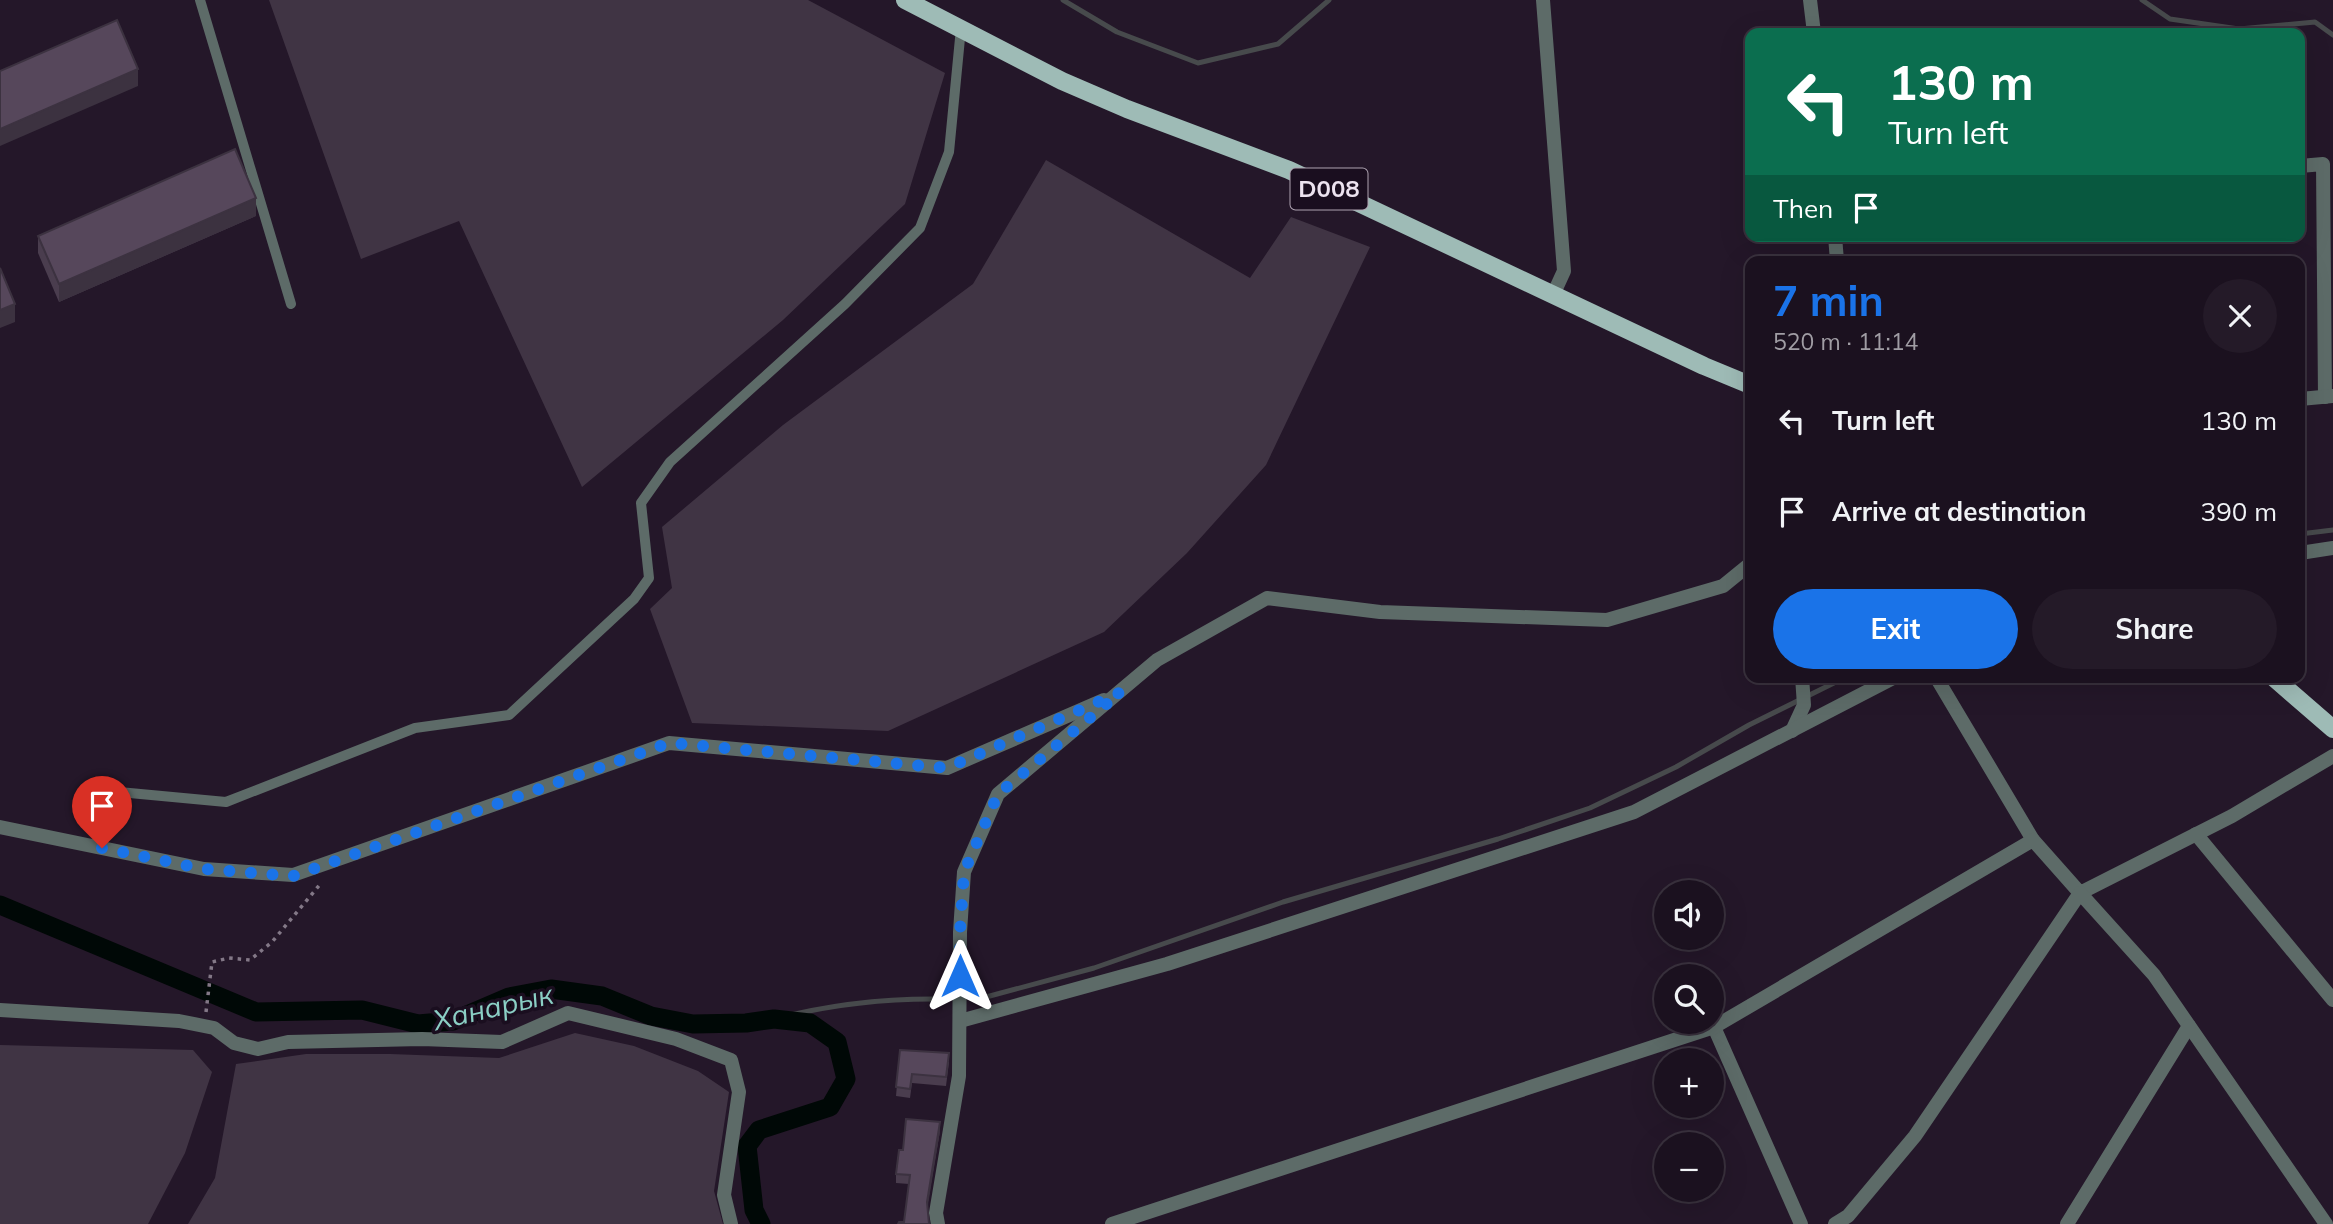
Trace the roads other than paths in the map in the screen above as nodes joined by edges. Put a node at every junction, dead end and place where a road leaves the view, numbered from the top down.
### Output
1 (200, 0) edge
2 (905, 0) edge
3 (1544, 0) edge
4 (1810, 0) edge
5 (961, 28) junction
6 (1813, 28) edge
7 (2305, 166) edge
8 (1553, 295) junction
9 (291, 304) dead end
10 (1745, 383) edge
11 (2329, 397) edge
12 (2305, 399) edge
13 (2333, 548) edge
14 (2305, 552) edge
15 (1745, 568) edge
16 (1802, 683) edge
17 (1884, 683) edge
18 (1940, 683) edge
19 (2280, 683) edge
20 (1121, 692) junction
21 (2333, 729) edge
22 (1792, 731) junction
23 (2333, 756) edge
24 (87, 789) dead end
25 (0, 827) edge
26 (2196, 834) junction
27 (2033, 840) junction
28 (2080, 893) junction
29 (2333, 1000) edge
30 (0, 1010) edge
31 (960, 1021) junction
32 (1724, 1021) edge
33 (2189, 1026) junction
34 (1693, 1034) edge
35 (1717, 1034) edge
36 (731, 1224) edge
37 (938, 1224) edge
38 (1112, 1224) edge
39 (1801, 1224) edge
40 (1835, 1224) edge
41 (2067, 1224) edge
42 (2326, 1224) edge

1 - 9 lane
2 - 5 main road, D008
3 - 8 street
4 - 6 street
5 - 8 main road, D008
5 - 24 lane
7 - 11 street
8 - 10 main road, D008
11 - 12 street
13 - 14 street
15 - 20 street
16 - 22 street
17 - 22 street
18 - 27 street
19 - 21 main road
20 - 25 street
20 - 31 street
22 - 31 street
23 - 26 street
26 - 28 street
26 - 29 street
27 - 28 street
27 - 32 street
28 - 33 street
28 - 40 street
30 - 36 street
31 - 37 street
33 - 41 street
33 - 42 street
34 - 38 street
35 - 39 street

